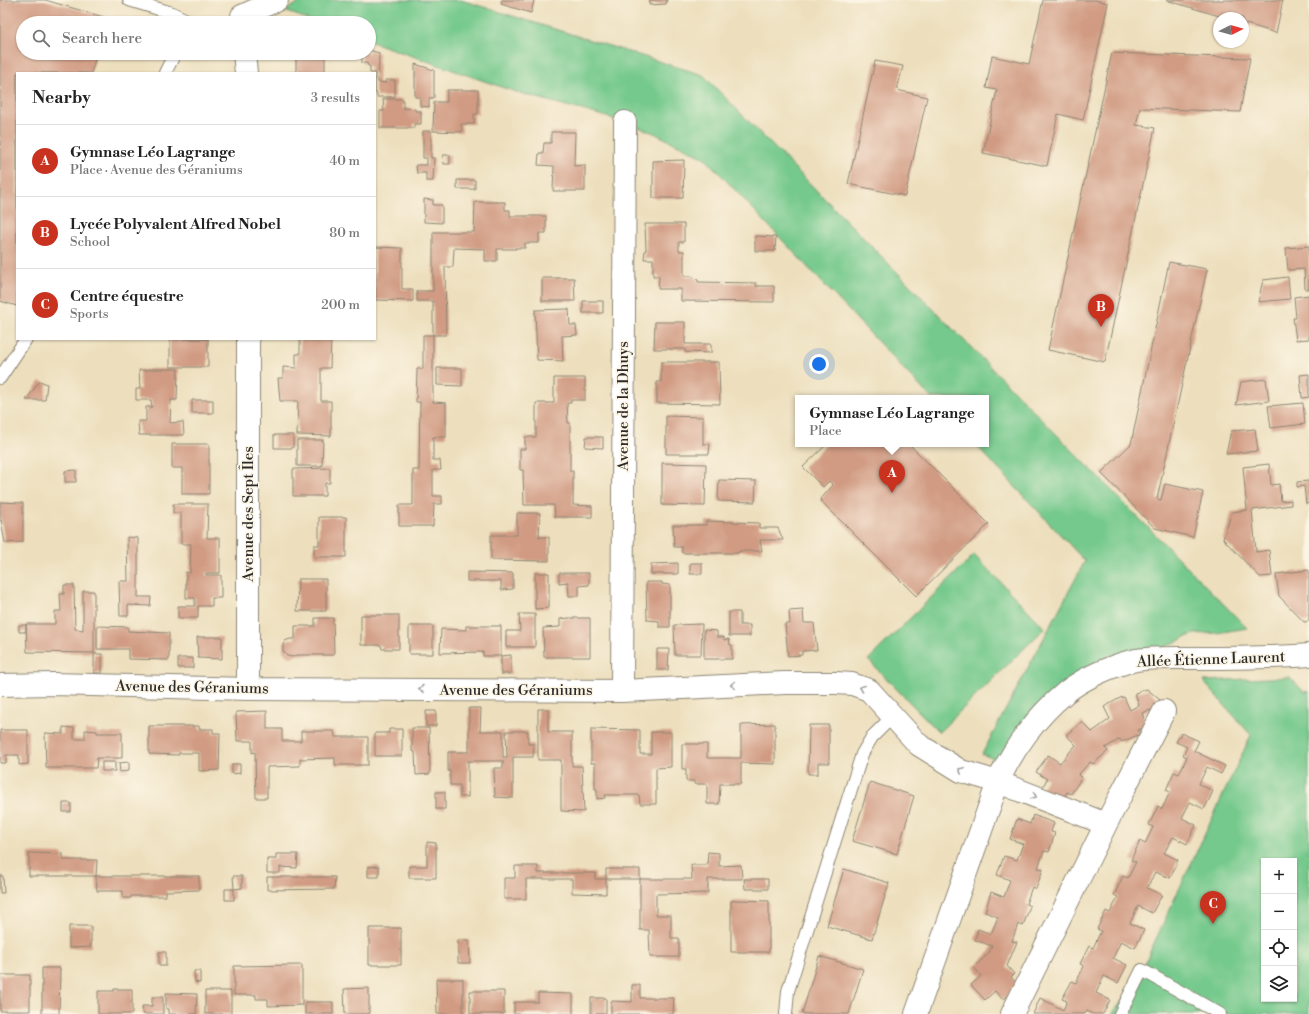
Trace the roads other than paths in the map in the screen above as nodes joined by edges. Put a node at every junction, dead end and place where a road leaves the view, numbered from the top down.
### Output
1 (129, 0) edge
2 (277, 0) edge
3 (178, 16) edge
4 (247, 16) edge
5 (172, 60) edge
6 (166, 72) edge
7 (625, 122) dead end
8 (25, 340) edge
9 (248, 340) edge
10 (0, 378) edge
11 (1309, 655) edge
12 (0, 685) edge
13 (248, 689) junction
14 (622, 691) junction
15 (1164, 711) dead end
16 (893, 716) junction
17 (998, 782) junction
18 (1106, 824) junction
19 (786, 1014) edge
20 (916, 1014) edge
21 (1012, 1014) edge
22 (1120, 1014) edge
23 (1220, 1014) edge

1 - 3 lane
2 - 4 street
5 - 6 lane
7 - 14 street, Avenue de la Dhuys
8 - 10 lane
9 - 13 street, Avenue des Sept Îles
11 - 17 street, Allée Étienne Laurent
12 - 13 street, Avenue des Géraniums
14 -> 13 street, Avenue des Géraniums
16 -> 14 street, Avenue des Géraniums
15 - 18 street
17 -> 16 street, Avenue des Géraniums
16 - 19 lane
17 -> 18 street, Avenue des Géraniums
17 - 20 street, Allée Étienne Laurent
18 - 21 street
22 - 23 lane

